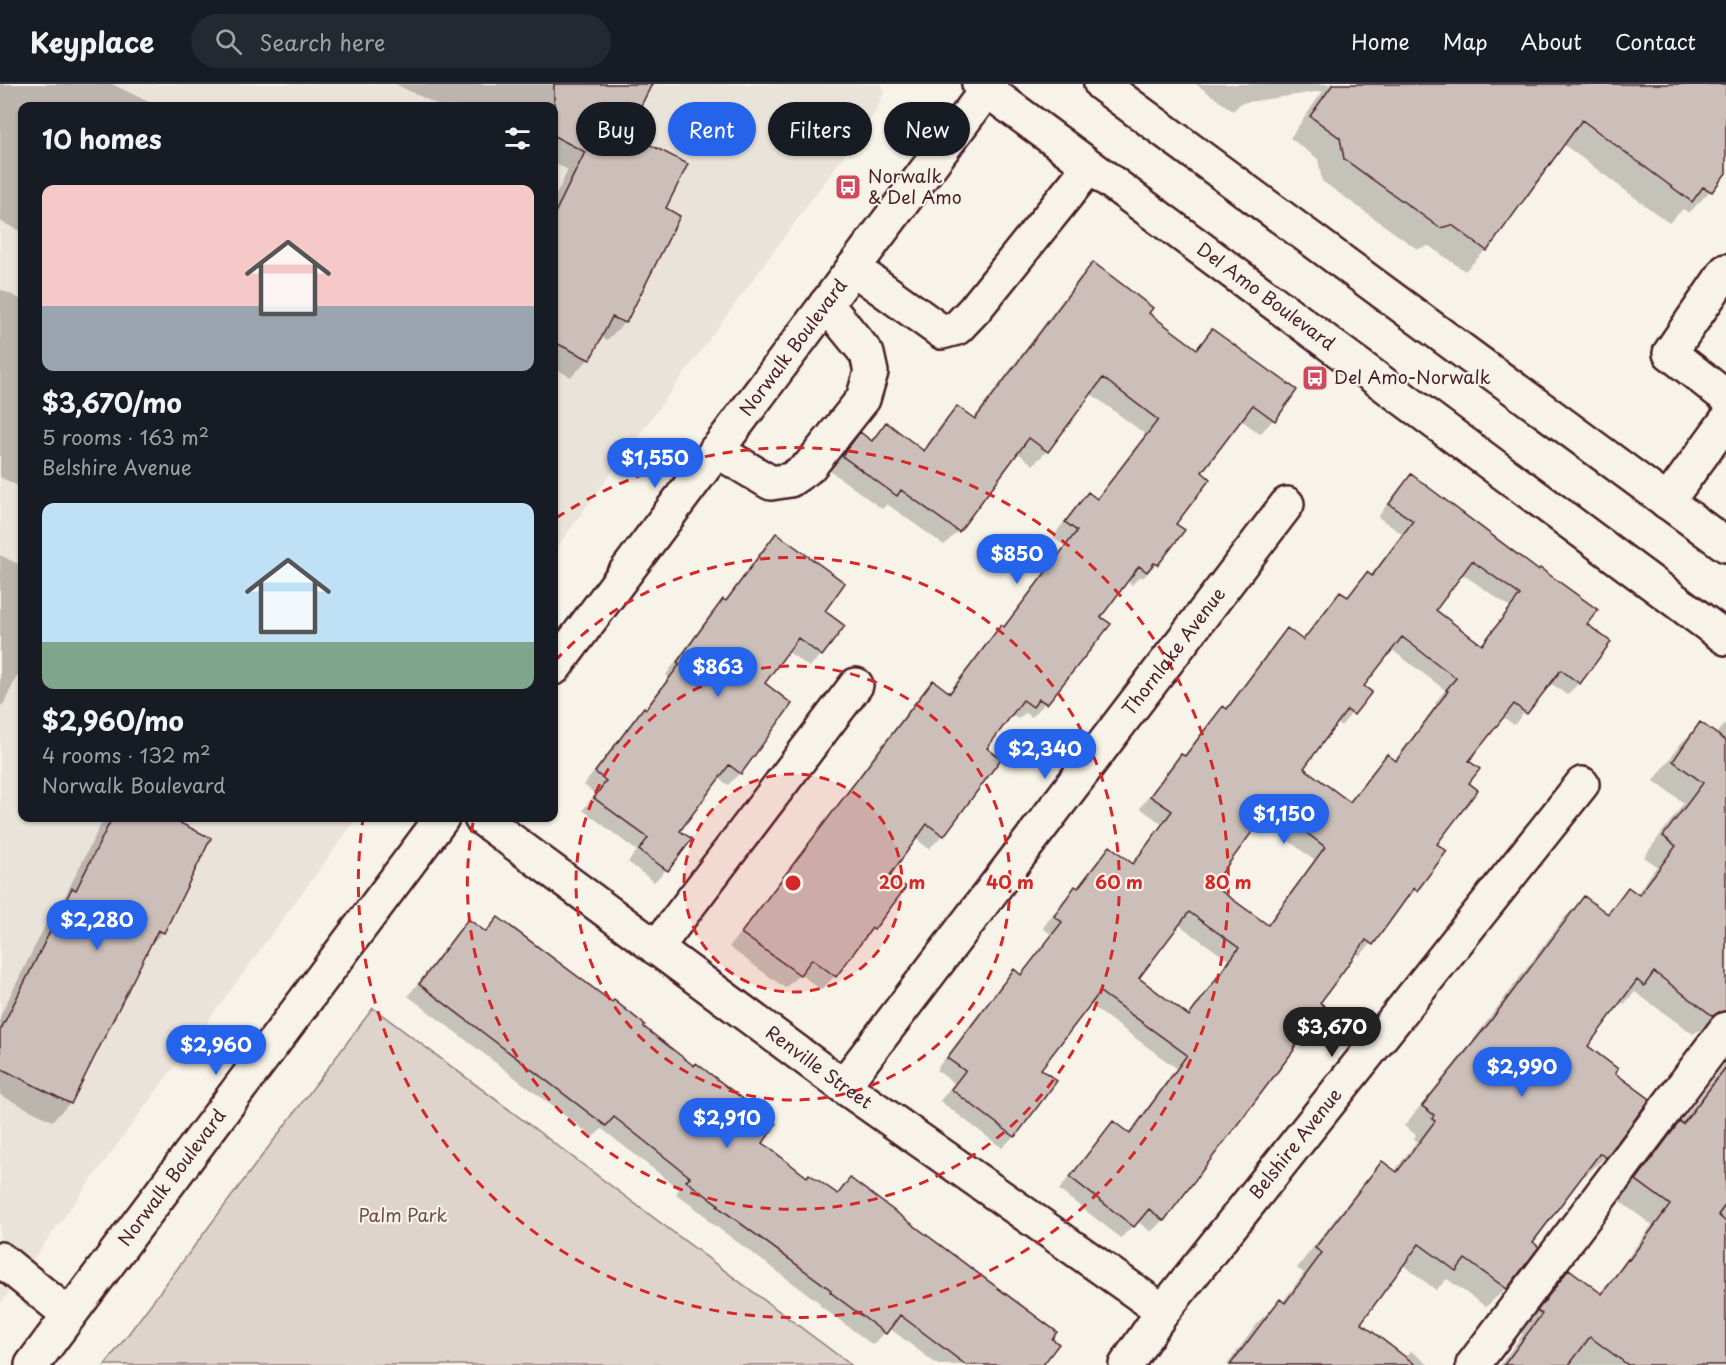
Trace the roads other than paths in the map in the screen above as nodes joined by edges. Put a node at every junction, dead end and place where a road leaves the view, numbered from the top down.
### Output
1 (1101, 84) edge
2 (985, 86) edge
3 (1089, 167) junction
4 (853, 268) junction
5 (1723, 283) edge
6 (825, 304) junction
7 (1726, 398) edge
8 (1726, 421) edge
9 (716, 450) junction
10 (1667, 502) junction
11 (1287, 504) dead end
12 (1726, 545) edge
13 (1726, 638) edge
14 (558, 663) edge
15 (856, 685) dead end
16 (1582, 784) dead end
17 (439, 822) edge
18 (486, 822) edge
19 (656, 948) junction
20 (1726, 1029) edge
21 (843, 1086) junction
22 (0, 1259) edge
23 (1163, 1311) junction
24 (69, 1315) junction
25 (32, 1365) edge
26 (1126, 1365) edge
27 (1473, 1365) edge

1 - 10 main road
2 - 3 main road, Del Amo Boulevard
2 - 4 main road, Norwalk Boulevard
3 - 4 main road
3 - 13 main road, Del Amo Boulevard
4 - 6 main road, Norwalk Boulevard
5 - 7 main road
6 - 9 main road, Norwalk Boulevard
6 - 9 main road
8 - 10 main road
9 - 14 main road, Norwalk Boulevard
10 - 12 main road
11 - 21 main road, Thornlake Avenue
15 - 19 main road
16 - 23 main road, Belshire Avenue
17 - 24 main road, Norwalk Boulevard
18 - 19 main road, Renville Street
19 - 21 main road, Renville Street
20 - 27 main road
21 - 23 main road, Renville Street
22 - 24 main road
23 - 26 main road, Belshire Avenue
24 - 25 main road, Norwalk Boulevard

